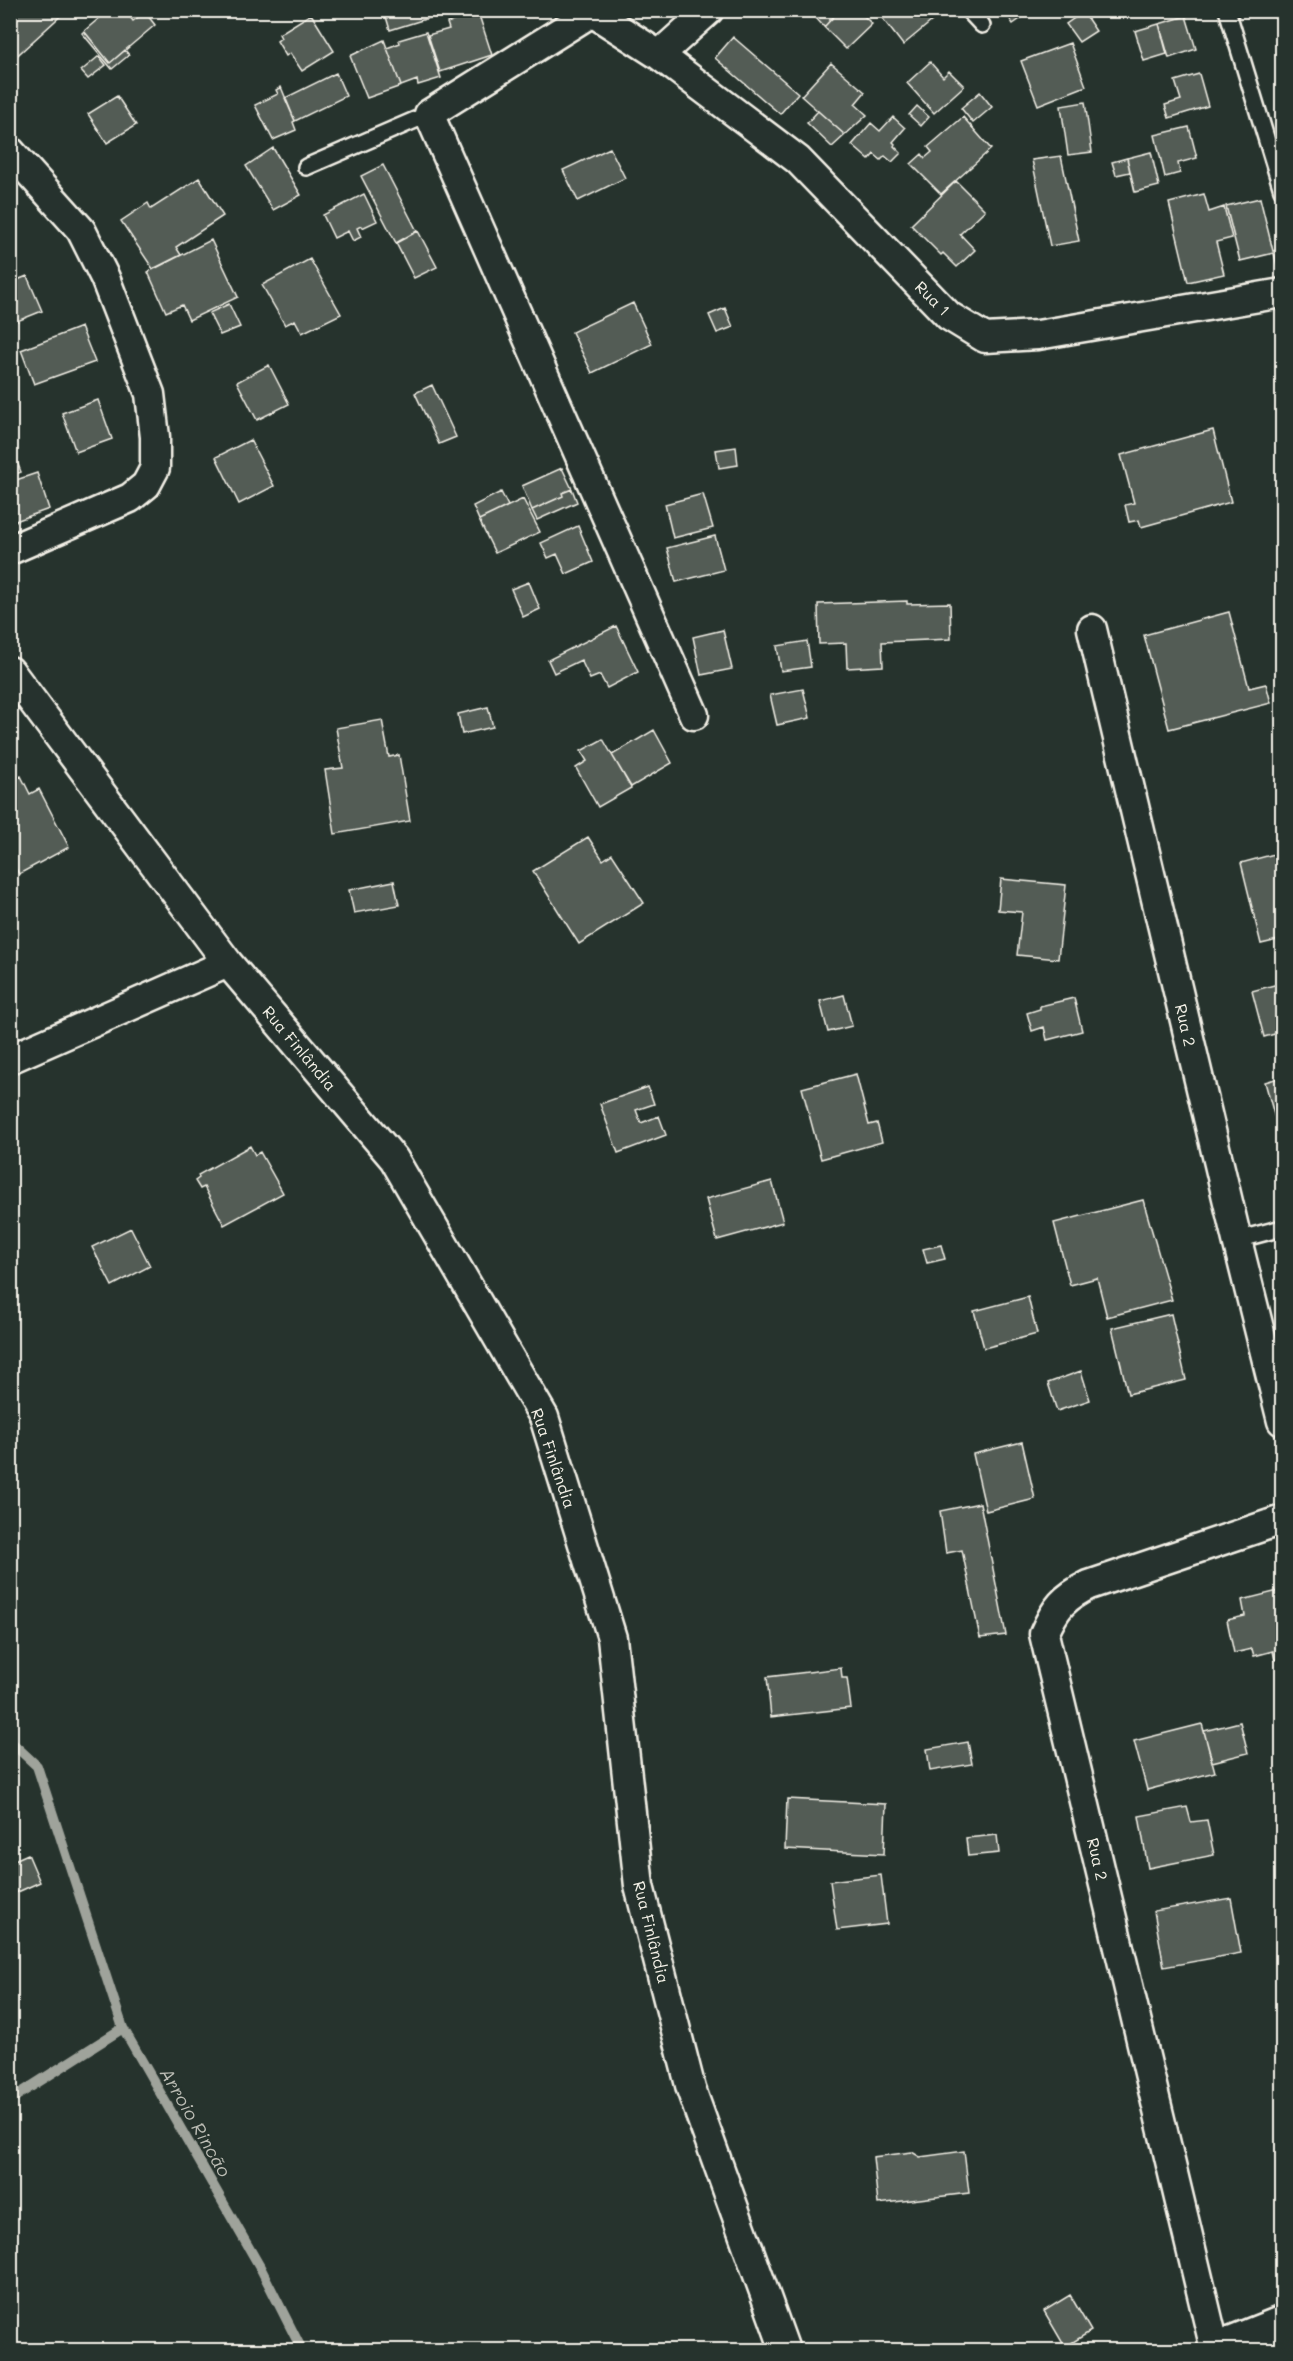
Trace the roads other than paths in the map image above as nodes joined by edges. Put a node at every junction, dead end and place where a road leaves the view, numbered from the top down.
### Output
1 (709, 10) edge
2 (968, 10) edge
3 (1227, 10) edge
4 (590, 11) edge
5 (982, 25) dead end
6 (659, 55) junction
7 (429, 114) junction
8 (10, 151) edge
9 (306, 167) dead end
10 (1282, 190) edge
11 (1282, 293) edge
12 (10, 550) edge
13 (1092, 629) dead end
14 (10, 671) edge
15 (694, 715) dead end
16 (228, 963) junction
17 (10, 1059) edge
18 (1282, 1228) edge
19 (1237, 1240) junction
20 (1282, 1421) edge
21 (1282, 1520) edge
22 (1282, 2323) edge
23 (785, 2350) edge
24 (1214, 2350) edge

1 - 6 street
2 - 5 lane
3 - 10 lane
4 - 6 street, Rua 1
4 - 7 street
6 - 11 street, Rua 1
7 - 9 lane
7 - 15 street
8 - 12 street
13 - 19 street, Rua 2
14 - 16 street, Rua Finlândia
16 - 17 street
16 - 23 street, Rua Finlândia
18 - 19 lane
19 - 20 street, Rua 2
21 - 24 street, Rua 2
22 - 24 street

